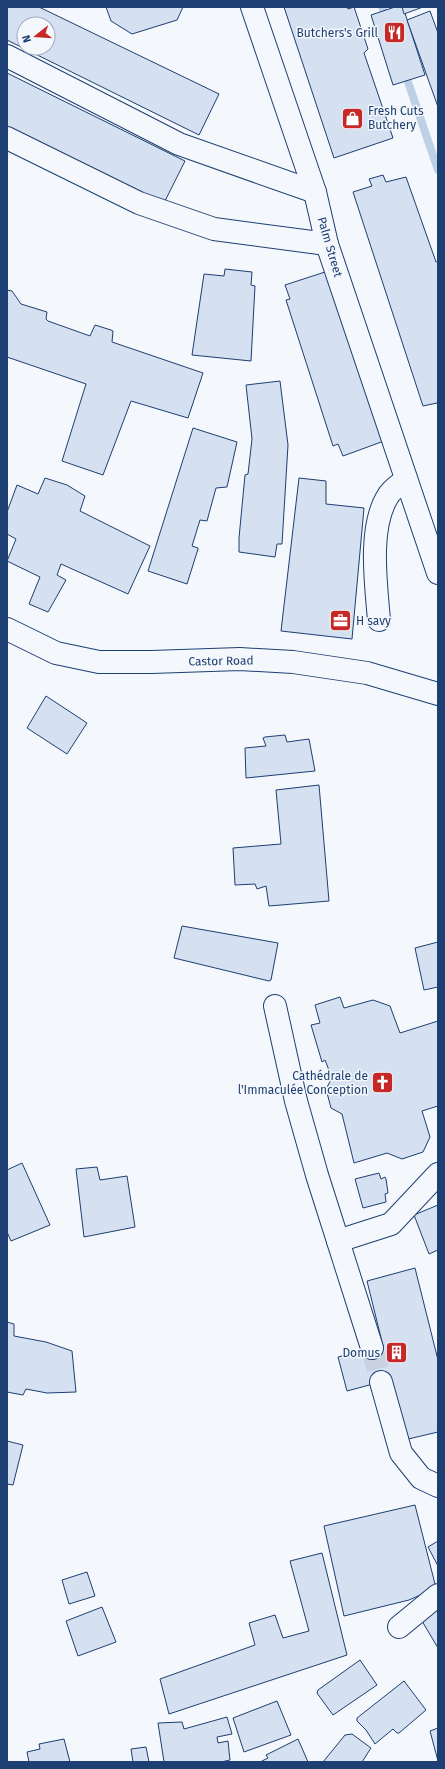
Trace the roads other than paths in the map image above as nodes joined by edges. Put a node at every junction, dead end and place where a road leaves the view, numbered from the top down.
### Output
1 (252, 7) edge
2 (7, 56) edge
3 (7, 138) edge
4 (315, 192) junction
5 (327, 244) junction
6 (407, 482) junction
7 (438, 531) edge
8 (438, 573) edge
9 (379, 620) dead end
10 (7, 630) edge
11 (438, 694) edge
12 (275, 1006) dead end
13 (438, 1174) edge
14 (338, 1241) junction
15 (372, 1348) tunnel mouth
16 (381, 1382) tunnel mouth
17 (438, 1486) edge
18 (438, 1595) edge
19 (399, 1627) dead end

1 - 4 main road, Palm Street
2 - 4 main road
3 - 5 main road
4 - 5 main road, Palm Street
5 - 6 main road, Palm Street
6 - 7 main road
6 - 8 main road
6 - 9 main road
10 - 11 main road, Castor Road
12 - 14 main road
13 - 14 main road
14 - 15 main road
16 - 17 main road
18 - 19 main road

